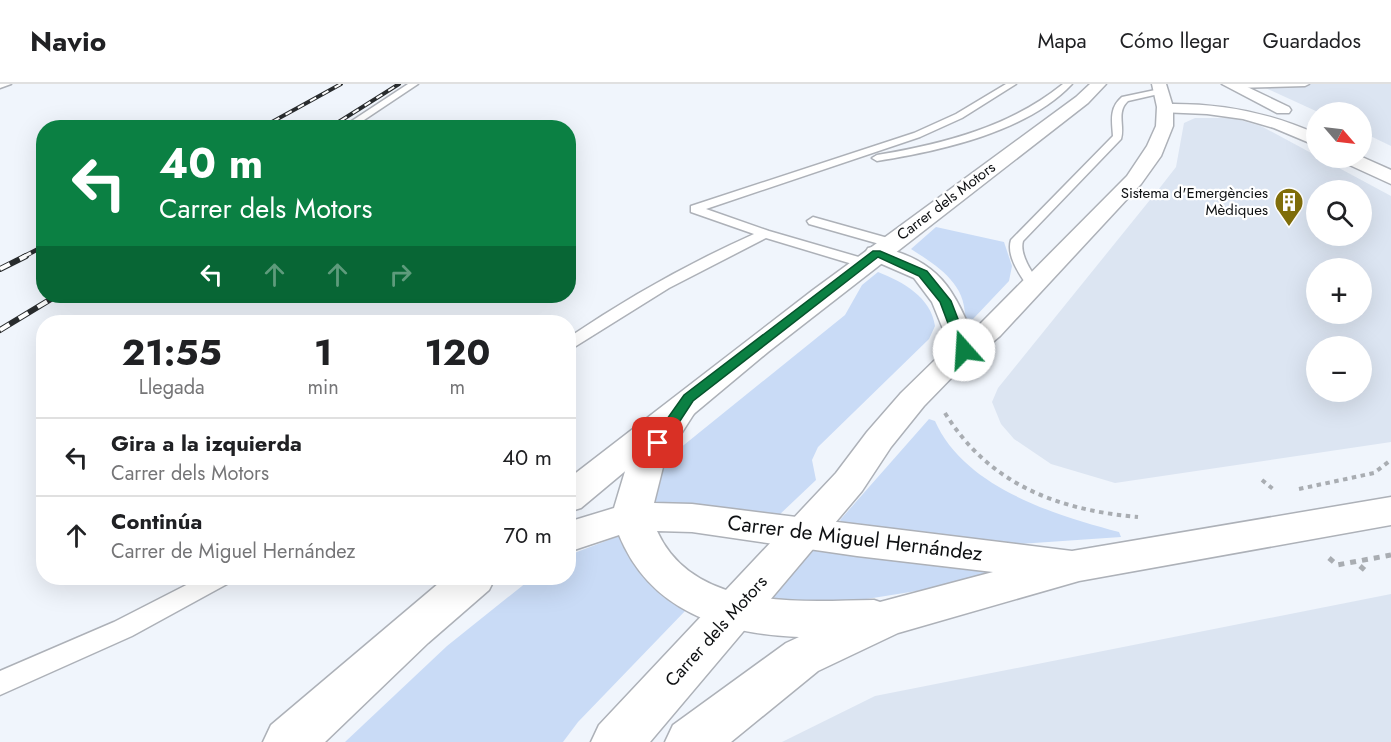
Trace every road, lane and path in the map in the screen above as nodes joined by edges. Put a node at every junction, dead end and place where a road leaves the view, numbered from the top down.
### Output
1 (7, 84) edge
2 (414, 84) edge
3 (1012, 84) edge
4 (1068, 84) edge
5 (1099, 84) edge
6 (1283, 84) edge
7 (1305, 84) edge
8 (1232, 85) edge
9 (0, 86) edge
10 (1162, 95) edge
11 (358, 120) edge
12 (1306, 121) edge
13 (1306, 136) edge
14 (1372, 153) edge
15 (1391, 162) edge
16 (838, 164) junction
17 (1370, 168) edge
18 (1391, 178) edge
19 (813, 221) dead end
20 (765, 234) junction
21 (877, 253) junction
22 (1034, 285) junction
23 (576, 340) edge
24 (964, 350) junction
25 (689, 398) junction
26 (940, 408) dead end
27 (1391, 460) edge
28 (1262, 480) dead end
29 (1273, 489) dead end
30 (1289, 491) dead end
31 (576, 492) edge
32 (1278, 494) dead end
33 (1269, 495) dead end
34 (1391, 511) edge
35 (1143, 516) dead end
36 (631, 517) junction
37 (805, 533) junction
38 (576, 534) edge
39 (1391, 555) edge
40 (1331, 559) dead end
41 (1079, 565) junction
42 (1360, 566) dead end
43 (1368, 573) dead end
44 (206, 585) edge
45 (466, 585) edge
46 (483, 585) edge
47 (733, 612) junction
48 (887, 618) junction
49 (412, 630) junction
50 (0, 682) edge
51 (290, 742) edge
52 (617, 742) edge
53 (691, 742) edge

1 - 9 lane
2 - 11 lane
3 - 16 lane
4 - 16 lane
5 - 21 street, Carrer dels Motors
6 - 7 lane
6 - 8 lane
8 - 12 street
10 - 13 street
10 - 22 street, Carrer dels Motors
10 - 22 lane
14 - 15 street
16 - 20 lane
17 - 18 street
19 - 21 lane
20 - 21 lane
20 - 23 lane
21 - 24 street
21 - 25 street, Carrer dels Motors
22 - 24 street, Carrer dels Motors
24 - 37 street, Carrer dels Motors
25 - 31 street, Carrer dels Motors
25 - 36 street
26 - 35 path
27 - 30 path
28 - 29 path
32 - 33 path
34 - 41 street, Carrer de Miguel Hernández
36 - 37 street, Carrer de Miguel Hernández
36 - 38 street, Carrer de Miguel Hernández
36 - 47 street, Carrer de Miguel Hernández
37 - 41 street, Carrer de Miguel Hernández
37 - 47 street, Carrer dels Motors
39 - 40 path
41 - 48 street, Carrer de Miguel Hernández
42 - 43 path
44 - 50 lane
45 - 49 street
46 - 49 street
47 - 48 street, Carrer de Miguel Hernández
47 - 52 street, Carrer dels Motors
48 - 53 street, Carrer de Miguel Hernández
49 - 51 street

